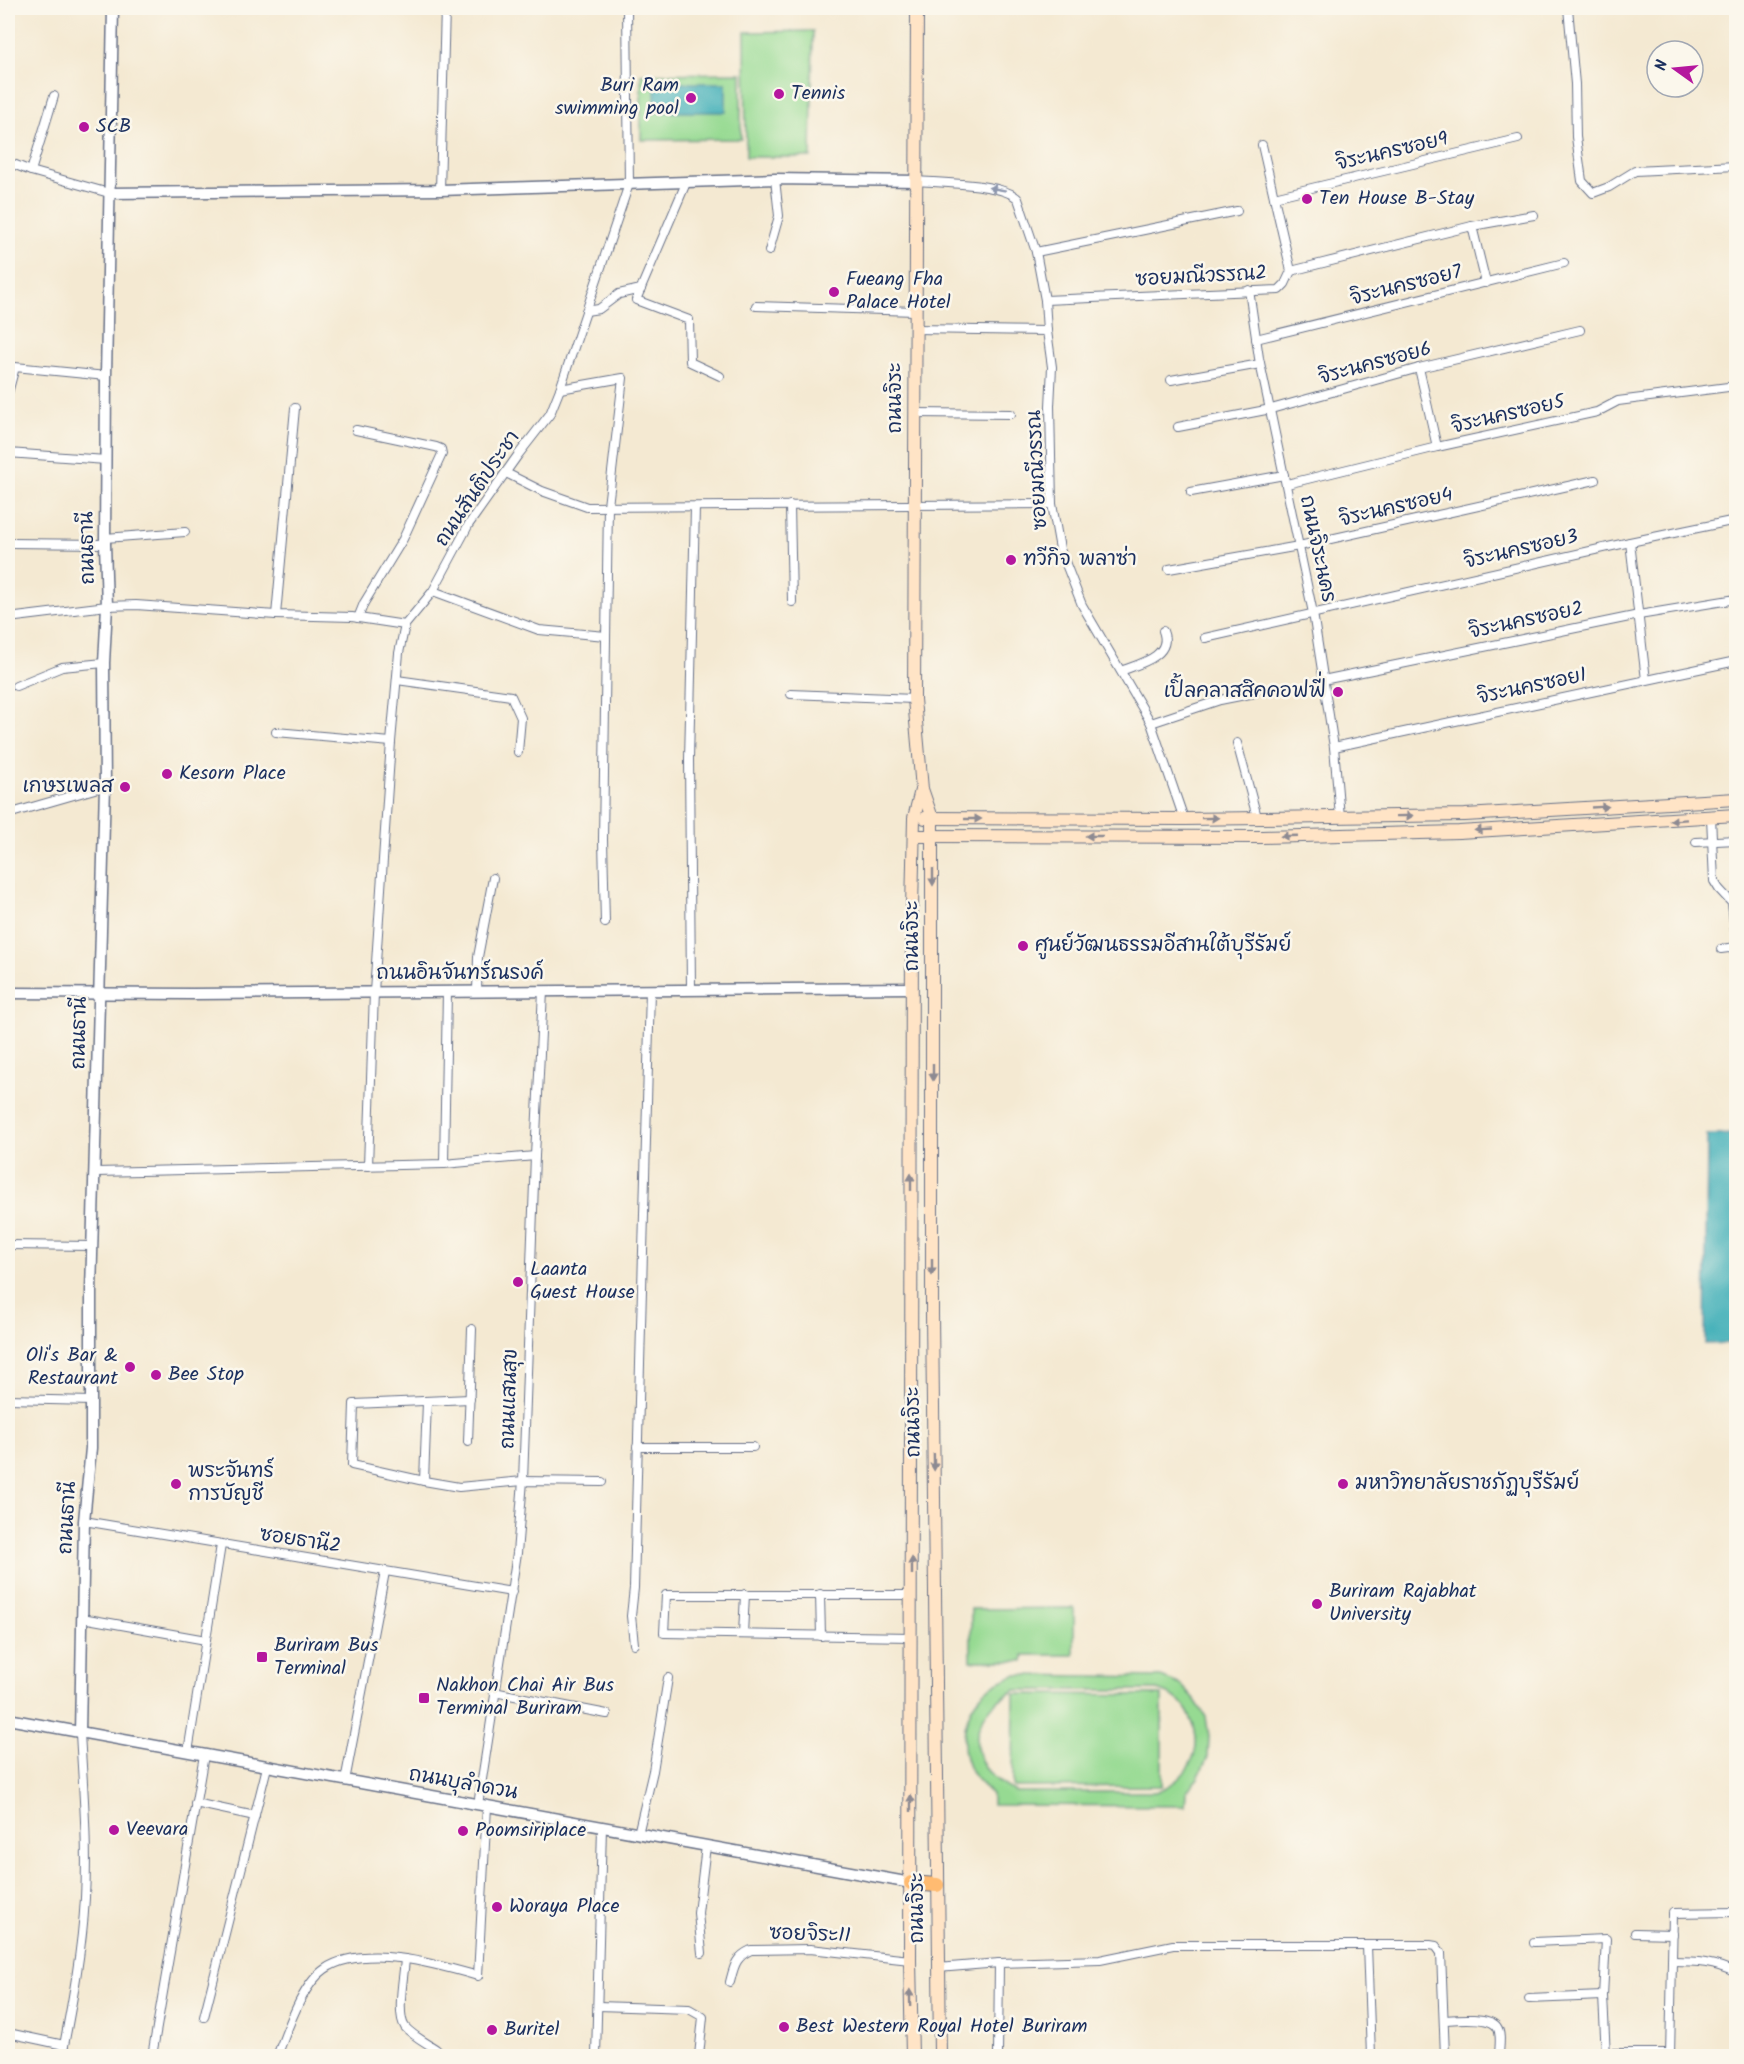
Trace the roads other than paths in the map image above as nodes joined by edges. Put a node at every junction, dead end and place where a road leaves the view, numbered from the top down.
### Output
1 (113, 8) edge
2 (445, 8) edge
3 (627, 8) edge
4 (917, 8) edge
5 (1568, 8) edge
6 (54, 96) dead end
7 (1518, 139) dead end
8 (1262, 145) dead end
9 (8, 162) edge
10 (1737, 166) edge
11 (31, 171) junction
12 (776, 179) junction
13 (917, 182) junction
14 (686, 183) junction
15 (628, 184) junction
16 (440, 190) junction
17 (109, 193) junction
18 (1274, 196) junction
19 (1237, 211) dead end
20 (1534, 215) dead end
21 (1472, 226) junction
22 (769, 251) dead end
23 (1036, 252) junction
24 (1564, 263) dead end
25 (1291, 271) junction
26 (1486, 283) junction
27 (641, 289) junction
28 (1249, 290) junction
29 (1045, 300) junction
30 (756, 306) dead end
31 (916, 310) junction
32 (586, 311) junction
33 (916, 328) junction
34 (1580, 330) dead end
35 (1047, 331) junction
36 (1256, 339) junction
37 (1260, 364) junction
38 (1419, 368) junction
39 (106, 376) junction
40 (720, 376) dead end
41 (1171, 380) dead end
42 (1737, 386) edge
43 (560, 389) junction
44 (8, 393) edge
45 (295, 408) dead end
46 (1271, 409) junction
47 (916, 413) junction
48 (1011, 414) dead end
49 (1178, 427) dead end
50 (356, 430) dead end
51 (1437, 447) junction
52 (8, 453) edge
53 (106, 460) junction
54 (506, 473) junction
55 (1286, 480) junction
56 (1595, 480) dead end
57 (1191, 492) dead end
58 (1052, 504) junction
59 (790, 505) junction
60 (608, 506) junction
61 (915, 506) junction
62 (695, 507) junction
63 (1737, 520) edge
64 (185, 532) dead end
65 (105, 541) junction
66 (1630, 542) junction
67 (8, 543) edge
68 (1299, 546) junction
69 (1168, 570) dead end
70 (434, 591) junction
71 (1737, 599) edge
72 (792, 602) dead end
73 (107, 606) junction
74 (1313, 613) junction
75 (276, 615) junction
76 (1639, 615) junction
77 (8, 618) edge
78 (358, 618) junction
79 (405, 625) junction
80 (1163, 631) dead end
81 (606, 636) junction
82 (1205, 638) dead end
83 (1737, 661) edge
84 (104, 663) junction
85 (1121, 671) junction
86 (397, 680) junction
87 (1323, 680) junction
88 (1646, 680) junction
89 (16, 686) dead end
90 (1255, 693) dead end
91 (791, 694) dead end
92 (914, 699) junction
93 (1151, 723) junction
94 (276, 732) dead end
95 (391, 742) junction
96 (1237, 743) dead end
97 (1334, 747) junction
98 (518, 752) dead end
99 (105, 786) junction
100 (922, 789) junction
101 (1737, 799) edge
102 (8, 814) edge
103 (1737, 815) edge
104 (1257, 817) junction
105 (1340, 817) junction
106 (1711, 817) junction
107 (914, 818) junction
108 (932, 818) junction
109 (1184, 819) junction
110 (914, 836) junction
111 (933, 836) junction
112 (1737, 840) edge
113 (1712, 841) junction
114 (1696, 842) dead end
115 (493, 878) dead end
116 (605, 923) dead end
117 (1737, 942) edge
118 (1737, 947) edge
119 (1721, 949) dead end
120 (912, 988) junction
121 (650, 990) junction
122 (691, 990) junction
123 (447, 991) junction
124 (477, 991) junction
125 (543, 991) junction
126 (374, 992) junction
127 (8, 993) edge
128 (99, 994) junction
129 (535, 1156) junction
130 (444, 1164) junction
131 (368, 1166) junction
132 (96, 1172) junction
133 (8, 1245) edge
134 (93, 1246) junction
135 (932, 1312) junction
136 (911, 1313) junction
137 (472, 1329) dead end
138 (932, 1335) junction
139 (911, 1336) junction
140 (8, 1399) edge
141 (470, 1399) junction
142 (92, 1401) junction
143 (427, 1402) junction
144 (468, 1442) dead end
145 (637, 1447) junction
146 (753, 1448) dead end
147 (424, 1481) junction
148 (523, 1481) junction
149 (602, 1482) dead end
150 (84, 1521) junction
151 (221, 1545) junction
152 (385, 1572) junction
153 (512, 1592) junction
154 (745, 1594) junction
155 (820, 1594) junction
156 (912, 1595) junction
157 (82, 1618) junction
158 (743, 1634) junction
159 (821, 1636) junction
160 (912, 1637) junction
161 (206, 1640) junction
162 (634, 1644) dead end
163 (668, 1678) dead end
164 (494, 1692) junction
165 (607, 1714) dead end
166 (8, 1719) edge
167 (80, 1732) junction
168 (188, 1752) junction
169 (204, 1755) junction
170 (267, 1767) junction
171 (345, 1780) junction
172 (195, 1803) junction
173 (483, 1805) junction
174 (255, 1816) junction
175 (602, 1827) junction
176 (638, 1834) junction
177 (706, 1846) junction
178 (911, 1883) junction
179 (937, 1885) junction
180 (1737, 1912) edge
181 (1635, 1933) dead end
182 (1673, 1934) junction
183 (1534, 1942) dead end
184 (1367, 1945) junction
185 (702, 1953) dead end
186 (405, 1959) junction
187 (910, 1959) junction
188 (1672, 1961) junction
189 (999, 1963) junction
190 (938, 1968) junction
191 (1737, 1973) edge
192 (730, 1982) dead end
193 (1604, 1996) junction
194 (1529, 1999) dead end
195 (598, 2006) junction
196 (204, 2017) dead end
197 (1445, 2020) junction
198 (8, 2032) edge
199 (64, 2045) junction
200 (436, 2050) dead end
201 (1606, 2055) edge
202 (1670, 2055) edge
203 (62, 2056) edge
204 (152, 2056) edge
205 (277, 2056) edge
206 (596, 2056) edge
207 (699, 2056) edge
208 (912, 2056) edge
209 (940, 2056) edge
210 (998, 2056) edge
211 (1371, 2056) edge
212 (1445, 2056) edge
213 (1499, 2056) edge

1 - 17 street, ถนนธานี
2 - 16 street
3 - 15 street, ถนนสันติประชา
4 - 13 main road, ถนนจิระ
5 - 10 street
6 - 11 street
7 - 18 street, จิระนครซอย9
8 - 18 street, ซอยมณีวรรณ2
9 - 11 street
11 - 17 street
12 - 13 street
12 - 14 street
12 - 22 street
23 -> 13 street, ซอยมณีวรรณ
13 - 31 main road, ถนนจิระ
14 - 15 street
14 - 27 street
15 - 16 street
15 - 32 street, ถนนสันติประชา
16 - 17 street
17 - 39 street, ถนนธานี
18 - 25 street, ซอยมณีวรรณ2
19 - 23 street
20 - 21 street
21 - 25 street
21 - 26 street
23 - 29 street, ซอยมณีวรรณ
24 - 26 street, จิระนครซอย7
25 - 28 street, ซอยมณีวรรณ2
26 - 36 street, จิระนครซอย7
27 - 32 street
27 - 40 street
28 - 29 street, ซอยมณีวรรณ2
28 - 36 street, ถนนจิระนคร
29 - 35 street, ซอยมณีวรรณ
30 - 31 street
31 - 33 main road, ถนนจิระ
32 - 43 street, ถนนสันติประชา
33 - 35 street
33 - 47 main road, ถนนจิระ
34 - 38 street, จิระนครซอย6
35 - 58 street, ซอยมณีวรรณ
36 - 37 street, ถนนจิระนคร
37 - 41 street
37 - 46 street, ถนนจิระนคร
38 - 46 street, จิระนครซอย6
38 - 51 street
39 - 44 street
39 - 53 street, ถนนธานี
42 - 51 street, จิระนครซอย5
43 - 54 street, ถนนสันติประชา
43 - 60 street
45 - 75 street
46 - 49 street, จิระนครซอย6
46 - 55 street, ถนนจิระนคร
47 - 48 street
47 - 61 main road, ถนนจิระ
50 - 78 street
51 - 55 street, จิระนครซอย5
52 - 53 street
53 - 65 street, ถนนธานี
54 - 60 street
54 - 70 street, ถนนสันติประชา
55 - 57 street, จิระนครซอย5
55 - 68 street, ถนนจิระนคร
56 - 68 street, จิระนครซอย4
58 - 61 street
58 - 85 street, ซอยมณีวรรณ
59 - 61 street
59 - 62 street
59 - 72 street
60 - 62 street
60 - 81 street
61 - 92 main road, ถนนจิระ
62 - 122 street
63 - 66 street, จิระนครซอย3
64 - 65 street
65 - 67 street
65 - 73 street, ถนนธานี
66 - 74 street, จิระนครซอย3
66 - 76 street
68 - 69 street, จิระนครซอย4
68 - 74 street, ถนนจิระนคร
70 - 79 street, ถนนสันติประชา
70 - 81 street
71 - 76 street, จิระนครซอย2
73 - 75 street
73 - 77 street
73 - 84 street, ถนนธานี
74 - 82 street, จิระนครซอย3
74 - 87 street, ถนนจิระนคร
75 - 78 street
76 - 87 street, จิระนครซอย2
76 - 88 street
78 - 79 street
79 - 86 street, ถนนสันติประชา
80 - 85 street
81 - 116 street
83 - 88 street, จิระนครซอย1
84 - 89 street
84 - 99 street, ถนนธานี
85 - 93 street, ซอยมณีวรรณ
86 - 95 street, ถนนสันติประชา
86 - 98 street
87 - 97 street, ถนนจิระนคร
88 - 97 street, จิระนครซอย1
90 - 93 street
91 - 92 street
92 - 100 main road, ถนนจิระ
93 - 109 street, ซอยมณีวรรณ
94 - 95 street
95 - 126 street, ถนนสันติประชา
96 - 104 street
97 - 105 street, ถนนจิระนคร
99 - 102 street
99 - 128 street, ถนนธานี
100 - 107 main road, ถนนจิระ
100 - 108 main road, ถนนจิระ
105 -> 101 main road
103 - 106 main road
104 - 105 main road
109 -> 104 main road
106 -> 111 main road
106 - 113 street
107 - 108 main road
107 - 110 main road, ถนนจิระ
108 -> 109 main road
108 - 111 main road, ถนนจิระ
110 - 111 main road
110 - 120 main road, ถนนจิระ
111 -> 135 main road, ถนนจิระ
112 - 113 street
113 - 114 street
113 - 117 street
115 - 124 street
118 - 119 street
120 - 122 street, ถนนอินจันทร์ณรงค์
136 -> 120 main road, ถนนจิระ
121 - 122 street, ถนนอินจันทร์ณรงค์
121 - 125 street, ถนนอินจันทร์ณรงค์
121 - 145 street
123 - 124 street, ถนนอินจันทร์ณรงค์
123 - 126 street, ถนนอินจันทร์ณรงค์
123 - 130 street
124 - 125 street, ถนนอินจันทร์ณรงค์
125 - 129 street, ถนนแสนสุข
126 - 128 street, ถนนอินจันทร์ณรงค์
126 - 131 street, ถนนสันติประชา
127 - 128 street, ถนนอินจันทร์ณรงค์
128 - 132 street, ถนนธานี
129 - 130 street
129 - 148 street, ถนนแสนสุข
130 - 131 street
131 - 132 street
132 - 134 street, ถนนธานี
133 - 134 street
134 - 142 street, ถนนธานี
135 - 136 main road
135 - 138 main road, ถนนจิระ
136 - 139 main road, ถนนจิระ
137 - 141 street
138 - 139 main road
138 -> 179 main road, ถนนจิระ
156 -> 139 main road, ถนนจิระ
140 - 142 street
141 - 143 street
141 - 144 street
142 - 150 street, ถนนธานี
143 - 147 street
143 - 147 street
145 - 146 street
145 - 162 street
147 - 148 street
148 - 149 street
148 - 153 street, ถนนแสนสุข
150 - 151 street, ซอยธานี2
150 - 157 street, ถนนธานี
151 - 152 street, ซอยธานี2
151 - 161 street
152 - 153 street, ซอยธานี2
152 - 171 street
153 - 164 street, ถนนแสนสุข
154 - 155 street
154 - 158 street
154 - 158 street
155 - 156 street
155 - 159 street
156 - 160 main road, ถนนจิระ
157 - 161 street
157 - 167 street, ถนนธานี
158 - 159 street
159 - 160 street
178 -> 160 main road, ถนนจิระ
161 - 168 street
163 - 176 street
164 - 165 street
164 - 173 street, ถนนแสนสุข
166 - 167 street, ถนนบุลำดวน
167 - 168 street, ถนนบุลำดวน
167 - 199 street, ถนนธานี
168 - 169 street, ถนนบุลำดวน
169 - 170 street, ถนนบุลำดวน
169 - 172 street
170 - 171 street, ถนนบุลำดวน
170 - 174 street
171 - 173 street, ถนนบุลำดวน
172 - 174 street
172 - 204 street
173 - 175 street, ถนนบุลำดวน
173 - 186 street, ถนนแสนสุข
174 - 196 street
175 - 176 street, ถนนบุลำดวน
175 - 195 street
176 - 177 street, ถนนบุลำดวน
177 - 178 street, ถนนบุลำดวน
177 - 185 street
178 - 179 main road
178 - 187 main road, ถนนจิระ
179 - 190 main road, ถนนจิระ
180 - 182 street
181 - 182 street
182 - 188 street
183 - 193 street
184 - 189 street
184 - 197 street
184 - 211 street
186 - 200 street
186 - 205 street
187 - 192 street, ซอยจิระ11
208 -> 187 main road, ถนนจิระ
188 - 191 street
188 - 202 street
189 - 190 street
189 - 210 street
190 - 209 main road, ถนนจิระ
193 - 194 street
193 - 201 street
195 - 206 street
195 - 207 street
197 - 212 street
197 - 213 street
198 - 199 street
199 - 203 street, ถนนธานี
201 - 202 street

